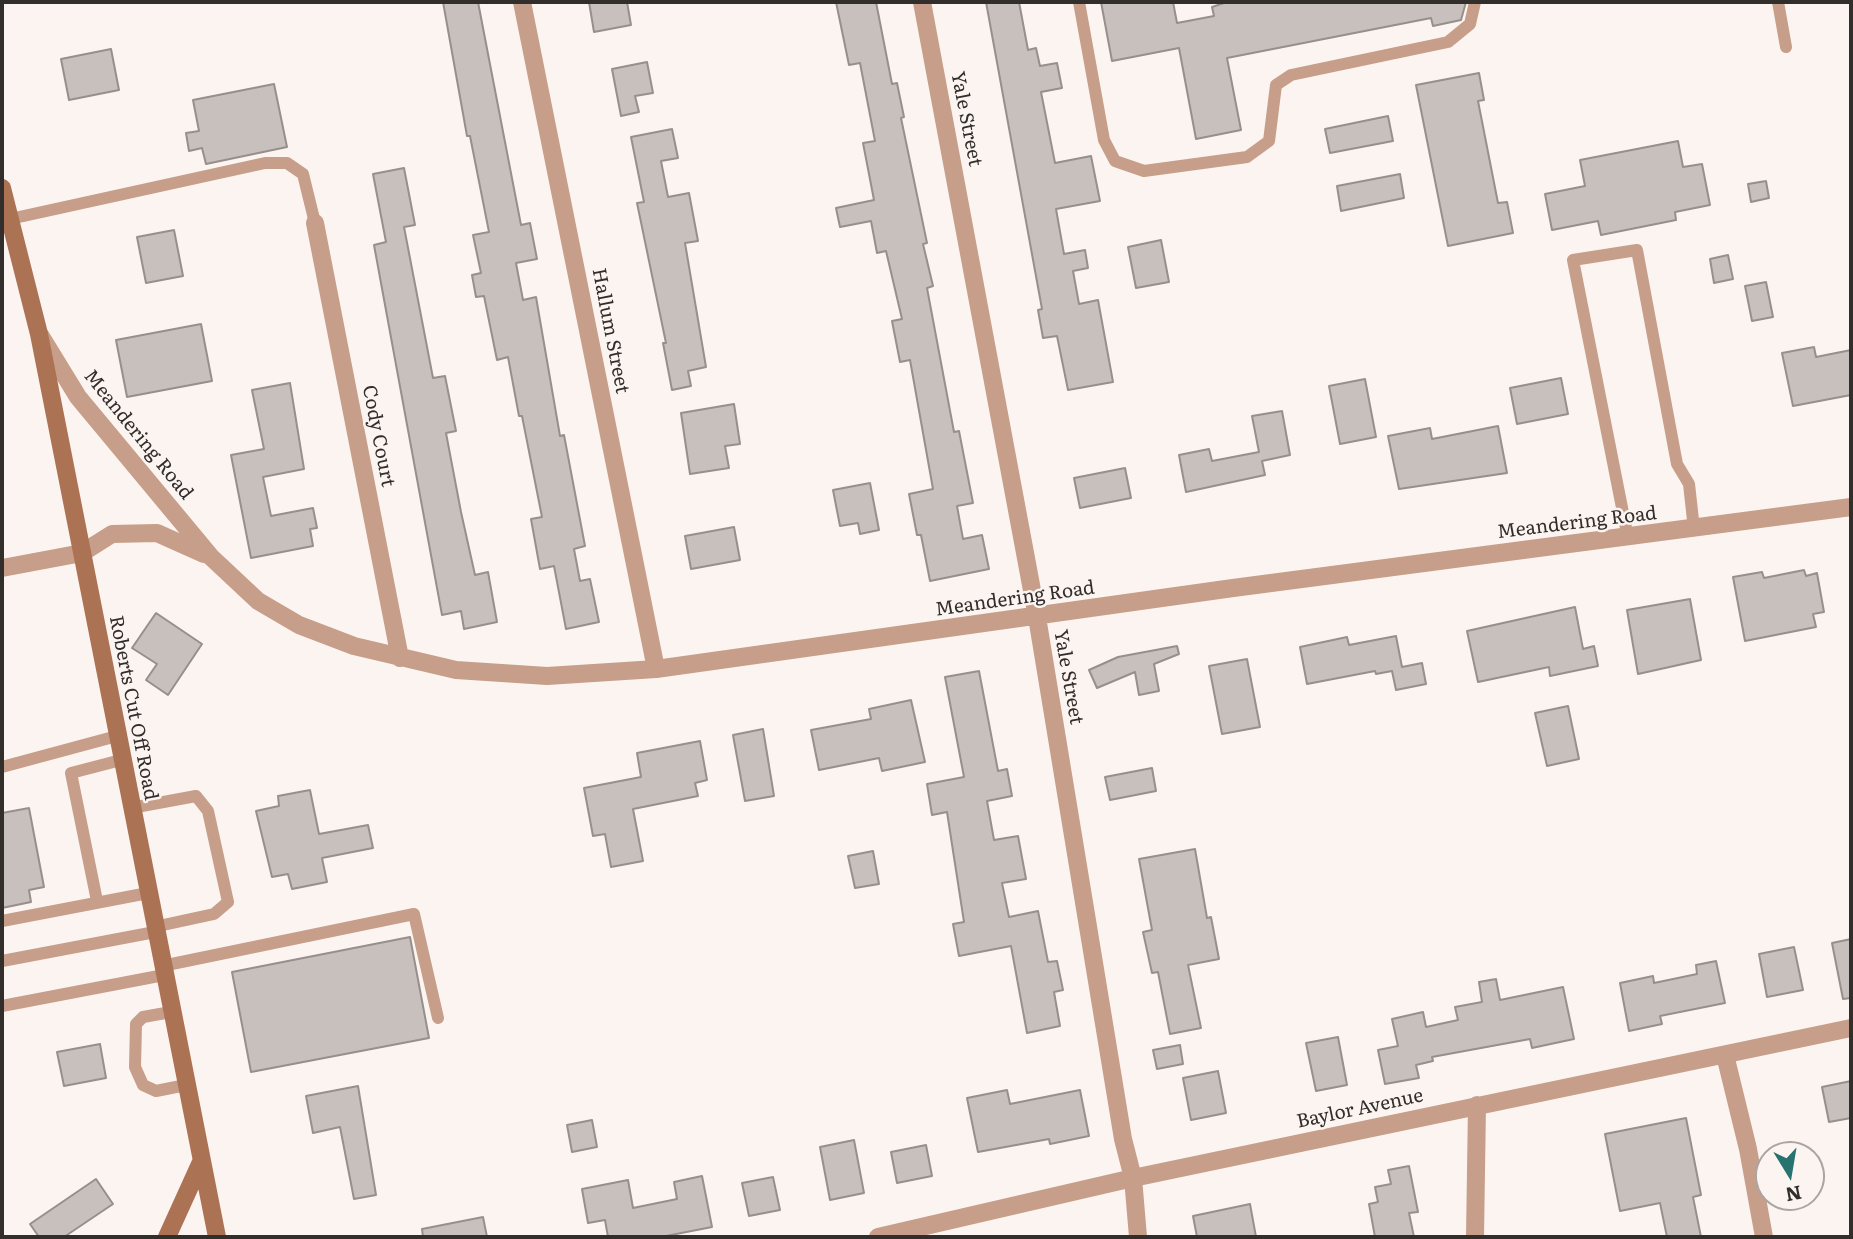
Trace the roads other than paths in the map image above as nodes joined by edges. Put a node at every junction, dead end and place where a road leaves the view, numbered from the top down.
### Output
1 (522, 2) edge
2 (922, 2) edge
3 (1079, 2) edge
4 (1475, 2) edge
5 (1778, 2) edge
6 (1786, 47) dead end
7 (2, 188) edge
8 (10, 219) junction
9 (314, 223) joint
10 (39, 334) junction
11 (1851, 508) edge
12 (1695, 529) junction
13 (1628, 538) junction
14 (82, 553) junction
15 (211, 557) junction
16 (2, 568) edge
17 (1037, 617) junction
18 (400, 659) junction
19 (656, 670) junction
20 (117, 736) junction
21 (121, 760) junction
22 (2, 767) edge
23 (131, 808) junction
24 (148, 893) junction
25 (97, 901) junction
26 (2, 921) edge
27 (155, 930) junction
28 (2, 961) edge
29 (163, 970) junction
30 (2, 1006) edge
31 (171, 1012) junction
32 (438, 1018) dead end
33 (1851, 1028) edge
34 (1725, 1055) junction
35 (186, 1085) junction
36 (1477, 1105) junction
37 (201, 1162) junction
38 (1133, 1178) junction
39 (167, 1237) edge
40 (217, 1237) edge
41 (878, 1237) edge
42 (1138, 1237) edge
43 (1475, 1237) edge
44 (1764, 1237) edge

1 - 19 street, Hallum Street
2 - 17 street, Yale Street
3 - 4 lane
5 - 6 lane
7 - 8 street, Roberts Cut Off Road
8 - 9 lane
8 - 10 street, Roberts Cut Off Road
9 - 18 street, Cody Court
10 - 14 street, Roberts Cut Off Road
10 - 15 street, Meandering Road
11 - 12 street, Meandering Road
12 - 13 street, Meandering Road
12 - 13 lane
13 - 17 street, Meandering Road
14 - 15 street, Meandering Road
14 - 16 street
14 - 20 street, Roberts Cut Off Road
15 - 18 street, Meandering Road
17 - 19 street, Meandering Road
17 - 38 street, Yale Street
18 - 19 street, Meandering Road
20 - 21 street, Roberts Cut Off Road
20 - 22 lane
21 - 23 street, Roberts Cut Off Road
21 - 25 lane
23 - 24 street, Roberts Cut Off Road
23 - 27 lane
24 - 25 lane
24 - 27 street, Roberts Cut Off Road
25 - 26 lane
27 - 28 lane
27 - 29 street, Roberts Cut Off Road
29 - 30 lane
29 - 31 street, Roberts Cut Off Road
29 - 32 lane
31 - 35 street, Roberts Cut Off Road
31 - 35 lane
33 - 34 street, Baylor Avenue
34 - 36 street, Baylor Avenue
34 - 44 street
35 - 37 street, Roberts Cut Off Road
36 - 38 street, Baylor Avenue
36 - 43 street
37 - 39 street
37 - 40 street, Roberts Cut Off Road
38 - 41 street, Baylor Avenue
38 - 42 street, Yale Street

